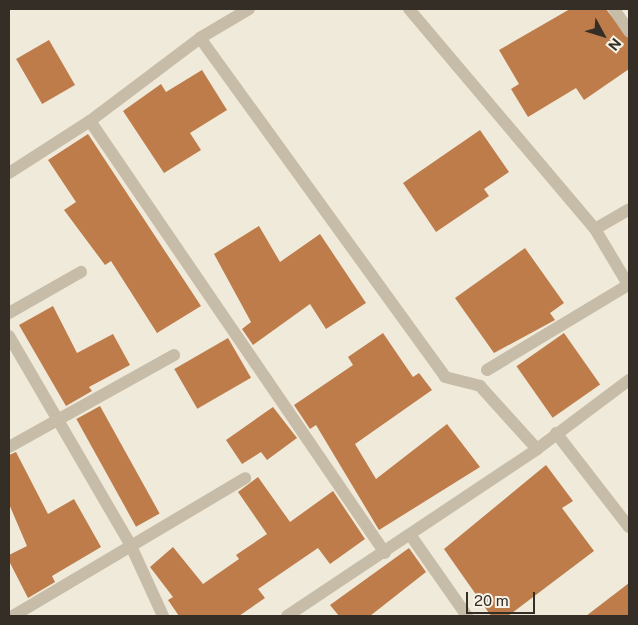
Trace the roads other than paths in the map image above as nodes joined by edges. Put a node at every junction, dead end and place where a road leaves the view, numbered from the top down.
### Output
1 (249, 9) edge
2 (409, 9) edge
3 (614, 9) edge
4 (629, 31) edge
5 (200, 38) junction
6 (90, 121) junction
7 (9, 173) edge
8 (629, 209) edge
9 (595, 229) junction
10 (81, 272) dead end
11 (629, 286) edge
12 (9, 313) edge
13 (9, 336) edge
14 (174, 355) dead end
15 (487, 370) dead end
16 (629, 380) edge
17 (57, 420) junction
18 (556, 434) junction
19 (9, 447) edge
20 (537, 449) junction
21 (245, 478) dead end
22 (629, 526) edge
23 (411, 536) junction
24 (131, 546) junction
25 (385, 553) junction
26 (13, 616) edge
27 (163, 616) edge
28 (287, 616) edge
29 (468, 616) edge

1 - 5 street
2 - 9 street
3 - 4 street
5 - 6 street
5 - 20 street
6 - 7 street
6 - 25 street
8 - 9 street
9 - 11 street
10 - 12 street
11 - 15 street
13 - 17 street
14 - 17 street
16 - 18 street
17 - 19 street
17 - 24 street
18 - 20 street
18 - 22 street
20 - 23 street
21 - 24 street
23 - 25 street
23 - 29 street
24 - 26 street
24 - 27 street
25 - 28 street

